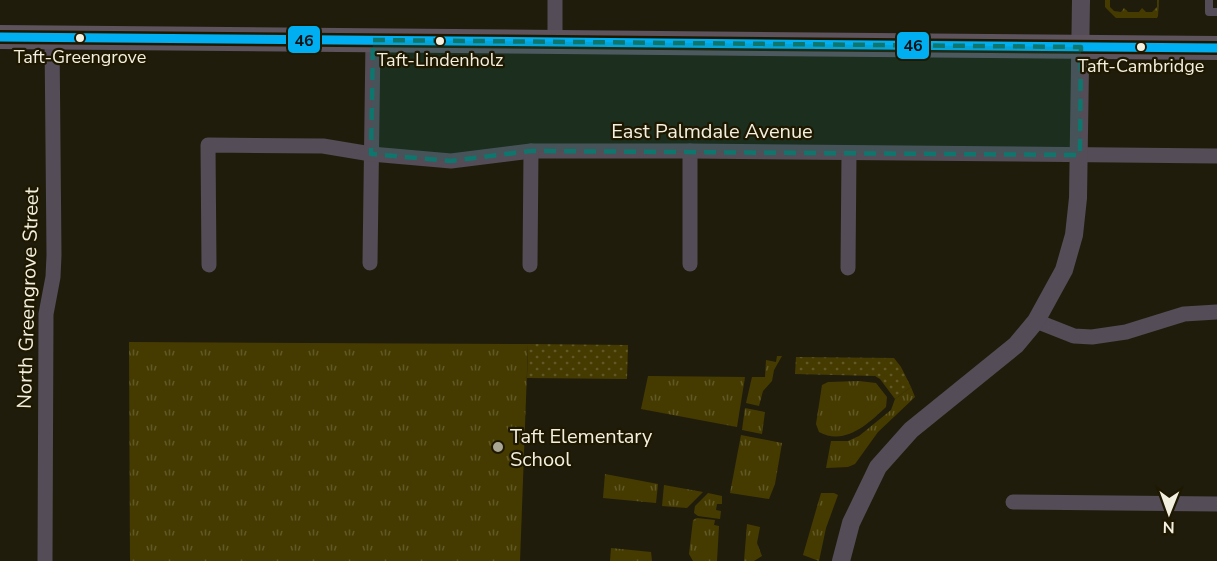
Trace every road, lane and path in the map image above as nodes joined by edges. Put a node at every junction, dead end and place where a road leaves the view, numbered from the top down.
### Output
1 (555, 0) edge
2 (1081, 0) edge
3 (1209, 0) edge
4 (1217, 12) edge
5 (0, 37) edge
6 (52, 37) junction
7 (373, 40) junction
8 (555, 42) junction
9 (1081, 47) junction
10 (1217, 48) edge
11 (531, 151) junction
12 (690, 151) junction
13 (849, 153) junction
14 (371, 154) junction
15 (1080, 155) junction
16 (1217, 156) edge
17 (370, 262) dead end
18 (690, 264) dead end
19 (209, 265) dead end
20 (530, 265) dead end
21 (848, 268) dead end
22 (1217, 312) edge
23 (1036, 321) junction
24 (1013, 502) dead end
25 (1217, 504) edge
26 (45, 561) edge
27 (841, 561) edge

1 - 8 street
2 - 9 street
3 - 4 lane
5 - 6 main road
6 - 7 main road
6 - 26 street, North Greengrove Street
7 - 8 main road
7 - 14 street
8 - 9 main road
9 - 10 main road
9 - 15 street
11 - 12 street, East Palmdale Avenue
11 - 14 street, East Palmdale Avenue
11 - 20 street
12 - 13 street, East Palmdale Avenue
12 - 18 street
13 - 15 street, East Palmdale Avenue
13 - 21 street
14 - 17 street
14 - 19 street, East Palmdale Avenue
15 - 16 street, East Palmdale Avenue
15 - 23 street
22 - 23 street
23 - 27 street
24 - 25 street

